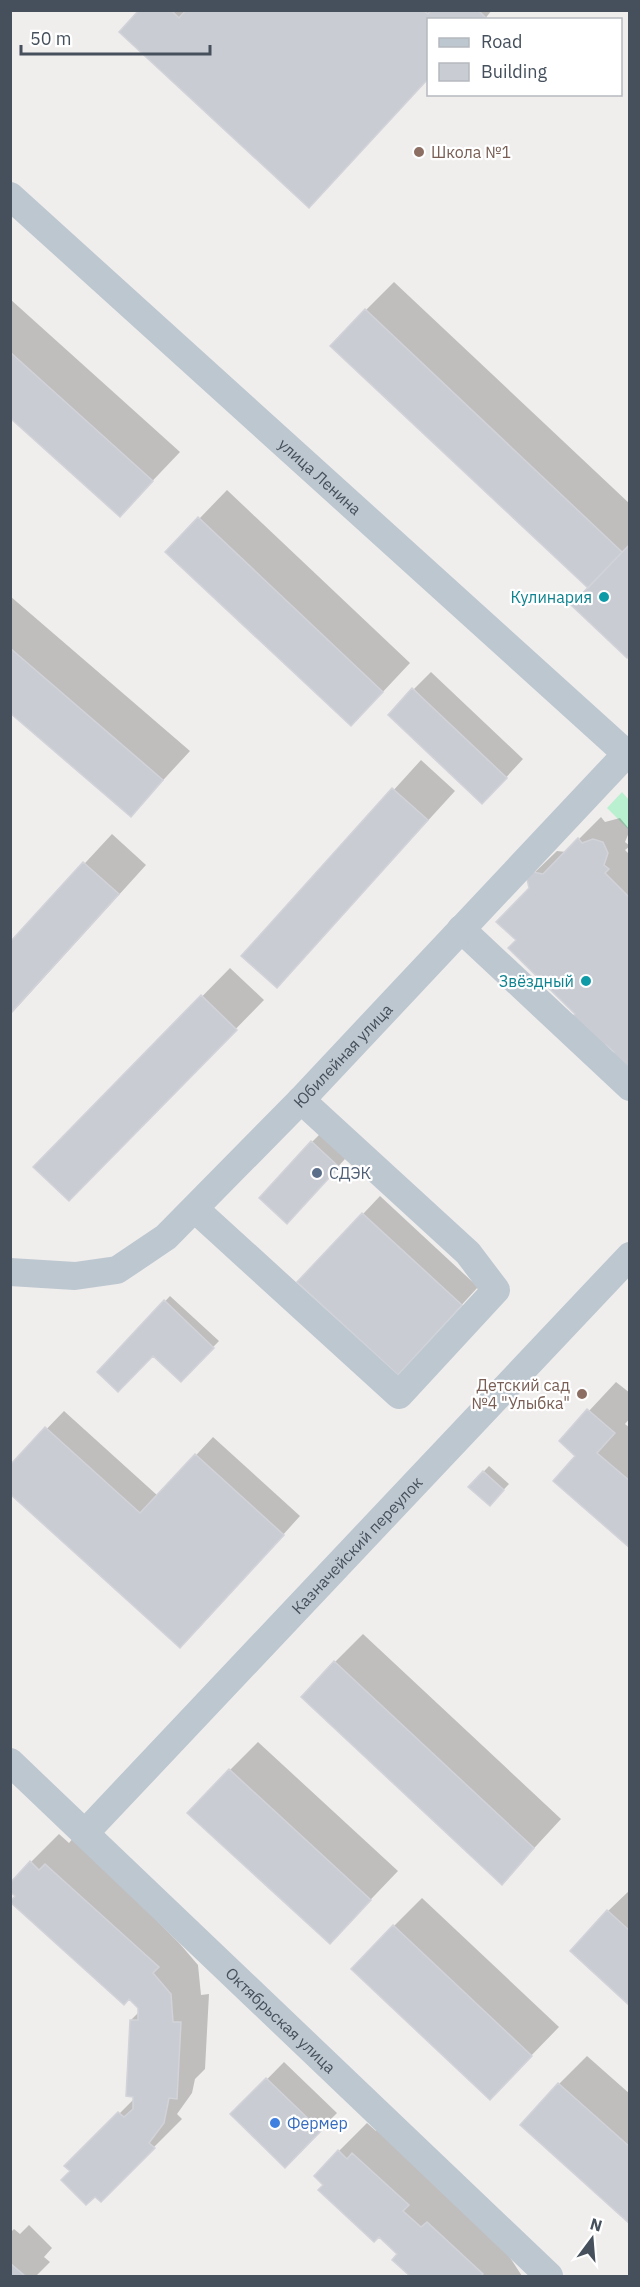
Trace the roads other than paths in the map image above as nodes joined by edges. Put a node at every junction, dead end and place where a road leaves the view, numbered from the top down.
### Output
1 (10, 196) edge
2 (628, 754) edge
3 (461, 929) junction
4 (630, 1087) edge
5 (301, 1100) junction
6 (195, 1209) junction
7 (630, 1257) edge
8 (10, 1272) edge
9 (10, 1762) edge
10 (85, 1833) junction
11 (549, 2277) edge

1 - 2 street, улица Ленина
2 - 3 street, Юбилейная улица
3 - 4 street
3 - 5 street, Юбилейная улица
5 - 6 street, Юбилейная улица
5 - 6 street
6 - 8 street, Юбилейная улица
7 - 10 street, Казначейский переулок
9 - 10 street, Октябрьская улица
10 - 11 street, Октябрьская улица

